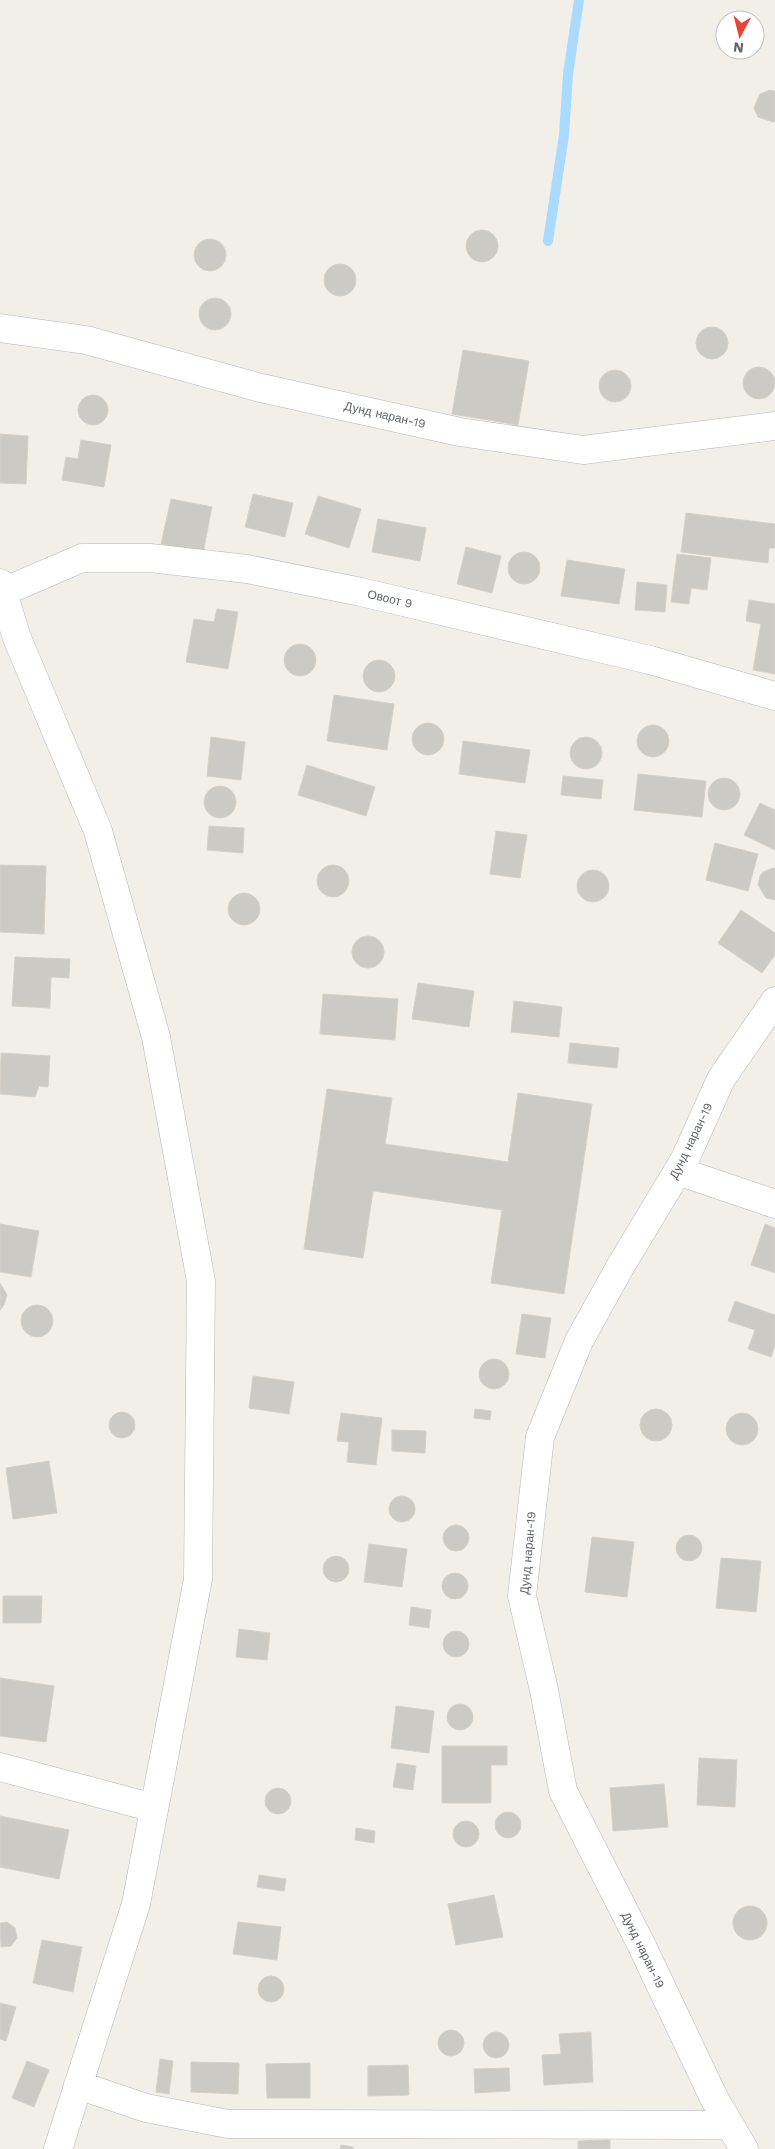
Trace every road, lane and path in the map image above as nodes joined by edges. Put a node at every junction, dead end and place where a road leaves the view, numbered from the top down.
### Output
1 (0, 328) edge
2 (775, 426) edge
3 (2, 587) edge
4 (9, 637) edge
5 (775, 696) edge
6 (775, 1001) edge
7 (678, 1171) junction
8 (775, 1204) edge
9 (0, 1767) edge
10 (154, 1808) junction
11 (78, 2085) junction
12 (728, 2124) junction
13 (58, 2149) edge
14 (744, 2149) edge

1 - 2 street, Дунд наран-19
3 - 4 street
3 - 5 street, Овоот 9
4 - 10 street
6 - 7 street, Дунд наран-19
7 - 8 street
7 - 12 street, Дунд наран-19
9 - 10 street
10 - 11 street
11 - 12 street
11 - 13 street
12 - 14 street, Дунд наран-19

